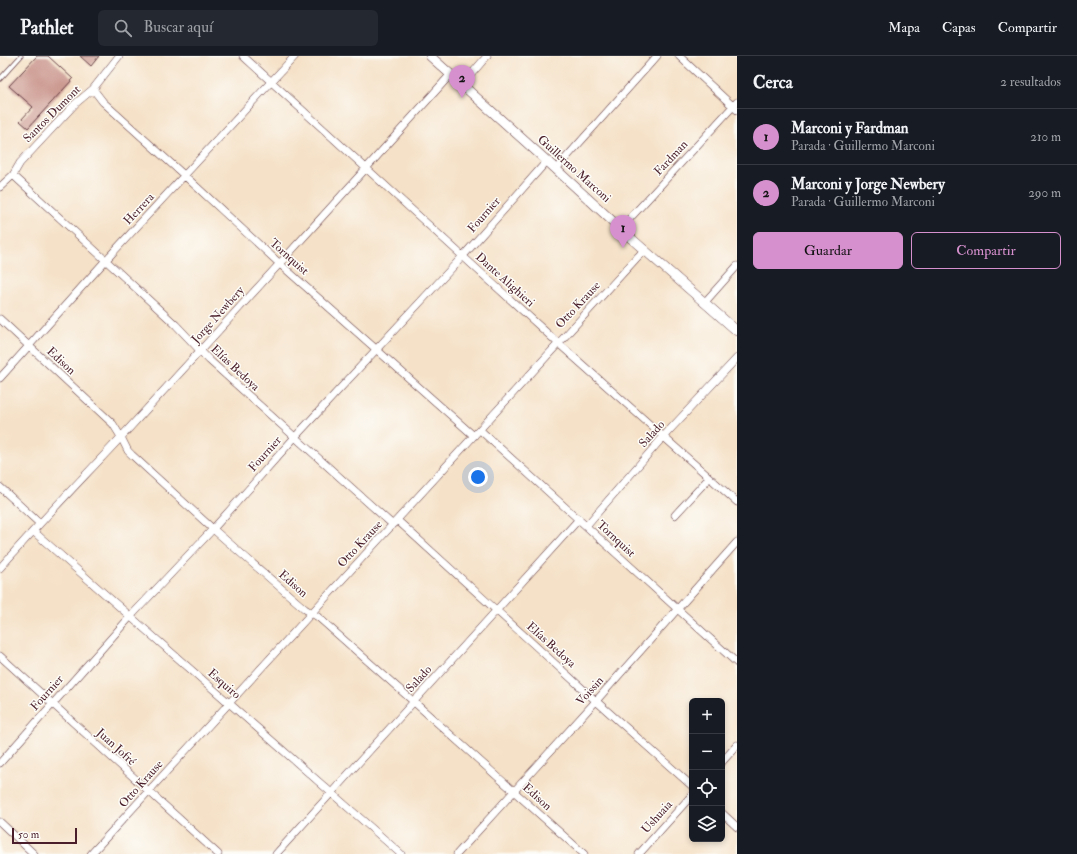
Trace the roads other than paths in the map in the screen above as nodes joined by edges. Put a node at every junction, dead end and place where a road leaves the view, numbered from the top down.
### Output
1 (21, 56) edge
2 (119, 56) edge
3 (243, 56) edge
4 (295, 56) edge
5 (430, 56) edge
6 (487, 56) edge
7 (657, 56) edge
8 (679, 56) edge
9 (450, 75) junction
10 (0, 79) edge
11 (271, 82) junction
12 (462, 85) junction
13 (93, 89) junction
14 (736, 106) edge
15 (547, 161) junction
16 (367, 169) junction
17 (556, 169) junction
18 (13, 175) junction
19 (185, 176) junction
20 (0, 187) edge
21 (621, 228) junction
22 (644, 250) junction
23 (463, 256) junction
24 (106, 260) junction
25 (280, 264) junction
26 (737, 266) edge
27 (705, 302) junction
28 (0, 320) edge
29 (737, 331) edge
30 (558, 343) junction
31 (29, 346) junction
32 (200, 350) junction
33 (376, 350) junction
34 (737, 358) edge
35 (0, 378) edge
36 (480, 430) junction
37 (122, 436) junction
38 (474, 436) junction
39 (294, 437) junction
40 (664, 437) junction
41 (709, 478) junction
42 (0, 487) edge
43 (737, 502) edge
44 (675, 515) dead end
45 (579, 519) junction
46 (395, 522) junction
47 (39, 523) junction
48 (586, 526) junction
49 (213, 528) junction
50 (33, 531) junction
51 (737, 542) edge
52 (0, 568) edge
53 (677, 610) junction
54 (497, 611) junction
55 (312, 613) junction
56 (130, 617) junction
57 (0, 656) edge
58 (737, 663) edge
59 (596, 701) junction
60 (414, 702) junction
61 (52, 703) junction
62 (230, 703) junction
63 (737, 745) edge
64 (725, 759) edge
65 (0, 763) edge
66 (689, 783) edge
67 (514, 791) junction
68 (149, 792) junction
69 (332, 792) junction
70 (689, 798) edge
71 (725, 816) edge
72 (0, 822) edge
73 (737, 827) edge
74 (34, 854) edge
75 (92, 854) edge
76 (218, 854) edge
77 (276, 854) edge
78 (401, 854) edge
79 (457, 854) edge
80 (584, 854) edge
81 (639, 854) edge

1 - 10 lane
2 - 13 street, Santos Dumont
3 - 11 street, Dante Alighieri
4 - 11 street, Herrera
5 - 9 street, Guillermo Marconi
6 - 12 street
7 - 17 street
8 - 14 street
9 - 12 street, Guillermo Marconi
9 - 16 street, Jorge Newbery
11 - 16 street, Dante Alighieri
11 - 19 street, Herrera
12 - 15 street, Guillermo Marconi
13 - 18 street, Santos Dumont
13 - 19 street, Tornquist
14 - 21 street, Fardman
15 - 17 street, Guillermo Marconi
15 - 23 street, Fournier
16 - 23 street, Dante Alighieri
16 - 25 street, Jorge Newbery
17 - 21 street, Guillermo Marconi
18 - 20 street, Santos Dumont
18 - 24 street, Elías Bedoya
19 - 24 street, Herrera
19 - 25 street, Tornquist
21 - 22 street, Guillermo Marconi
22 - 27 street, Guillermo Marconi
22 - 30 street, Otto Krause
23 - 30 street, Dante Alighieri
23 - 33 street, Fournier
24 - 31 street, Herrera
24 - 32 street, Elías Bedoya
25 - 32 street, Jorge Newbery
25 - 33 street, Tornquist
26 - 27 street
27 - 29 street, Guillermo Marconi
28 - 31 street, Edison
30 - 36 street, Otto Krause
30 - 40 street, Dante Alighieri
31 - 35 street, Herrera
31 - 37 street, Edison
32 - 37 street, Jorge Newbery
32 - 39 street, Elías Bedoya
33 - 38 street, Tornquist
33 - 39 street, Fournier
34 - 40 street, Salado
36 - 38 street, Otto Krause
36 - 45 street, Tornquist
37 - 47 street, Jorge Newbery
37 - 49 street, Edison
38 - 46 street, Otto Krause
39 - 46 street, Elías Bedoya
39 - 49 street, Fournier
40 - 41 street, Dante Alighieri
40 - 48 street, Salado
41 - 43 street, Dante Alighieri
41 - 44 street
42 - 47 street
45 - 48 street, Tornquist
45 - 54 street, Salado
46 - 54 street, Elías Bedoya
46 - 55 street, Otto Krause
47 - 50 street, Jorge Newbery
48 - 53 street, Tornquist
49 - 55 street, Edison
49 - 56 street, Fournier
50 - 52 street, Jorge Newbery
50 - 56 street, Esquiro
51 - 53 street, Voissin
53 - 58 street, Tornquist
53 - 59 street, Voissin
54 - 59 street, Elías Bedoya
54 - 60 street, Salado
55 - 60 street, Edison
55 - 62 street, Otto Krause
56 - 61 street, Fournier
56 - 62 street, Esquiro
57 - 61 street, Juan Jofré
59 - 66 street, Elías Bedoya
59 - 67 street, Voissin
60 - 67 street, Edison
60 - 69 street, Salado
61 - 65 street, Fournier
61 - 68 street, Juan Jofré
62 - 68 street, Otto Krause
62 - 69 street, Esquiro
63 - 64 street
67 - 79 street, Voissin
67 - 80 street, Edison
68 - 75 street, Otto Krause
68 - 76 street, Juan Jofré
69 - 77 street, Salado
69 - 78 street, Esquiro
70 - 81 street, Ushuaia
71 - 73 street
72 - 74 street

